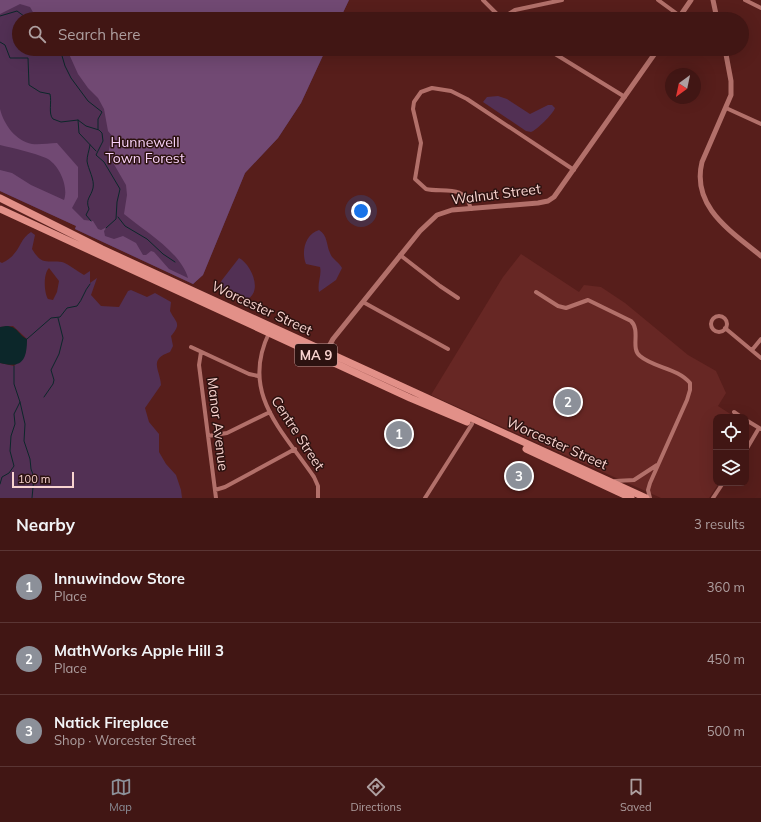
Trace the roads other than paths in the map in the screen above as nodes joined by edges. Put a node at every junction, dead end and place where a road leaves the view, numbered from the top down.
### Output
1 (483, 0) edge
2 (562, 0) edge
3 (658, 0) edge
4 (691, 0) edge
5 (712, 0) edge
6 (745, 0) edge
7 (761, 8) edge
8 (496, 12) edge
9 (512, 12) edge
10 (672, 12) edge
11 (683, 12) edge
12 (715, 12) edge
13 (558, 56) edge
14 (653, 56) edge
15 (726, 56) edge
16 (625, 97) junction
17 (726, 108) junction
18 (761, 124) edge
19 (574, 170) junction
20 (0, 198) edge
21 (0, 209) edge
22 (471, 209) junction
23 (400, 254) junction
24 (761, 256) edge
25 (536, 292) dead end
26 (458, 298) dead end
27 (363, 302) junction
28 (725, 328) dead end
29 (269, 333) junction
30 (761, 339) edge
31 (191, 347) dead end
32 (448, 349) dead end
33 (752, 350) junction
34 (201, 352) junction
35 (326, 352) junction
36 (761, 358) edge
37 (258, 376) junction
38 (270, 412) junction
39 (734, 412) dead end
40 (737, 414) edge
41 (749, 422) edge
42 (472, 424) junction
43 (760, 429) edge
44 (208, 436) junction
45 (749, 446) edge
46 (295, 449) junction
47 (659, 463) junction
48 (604, 479) junction
49 (721, 486) edge
50 (215, 490) junction
51 (628, 497) edge
52 (216, 498) edge
53 (318, 498) edge
54 (425, 498) edge
55 (646, 498) edge
56 (650, 498) edge
57 (713, 498) edge

1 - 8 street
2 - 9 street
3 - 10 street
4 - 11 street
5 - 12 street
6 - 7 street
13 - 16 street
14 - 16 street, Walnut Street
15 - 17 street
16 - 19 street, Walnut Street
17 - 18 street
17 - 24 street
19 - 22 street, Walnut Street
19 - 22 street
20 - 35 highway, Worcester Street / MA 9
21 - 29 highway, Worcester Street / MA 9
22 - 23 street, Walnut Street
23 - 26 street
23 - 27 street, Walnut Street
25 - 47 street
27 - 32 street
27 - 35 street, Walnut Street
28 - 33 street
29 - 37 street, Centre Street
29 - 42 highway, Worcester Street / MA 9
30 - 33 street
31 - 34 street
33 - 36 street
34 - 37 street
34 - 44 street, Manor Avenue
35 - 48 highway, Worcester Street / MA 9
37 - 38 street, Centre Street
38 - 44 street
38 - 46 street, Centre Street
39 - 40 street
41 - 43 street
42 - 51 highway, Worcester Street / MA 9
42 - 54 street
43 - 45 street
44 - 50 street, Manor Avenue
46 - 50 street
46 - 53 street, Centre Street
47 - 48 street
47 - 56 street
48 - 55 highway, Worcester Street / MA 9
49 - 57 street
50 - 52 street, Manor Avenue

